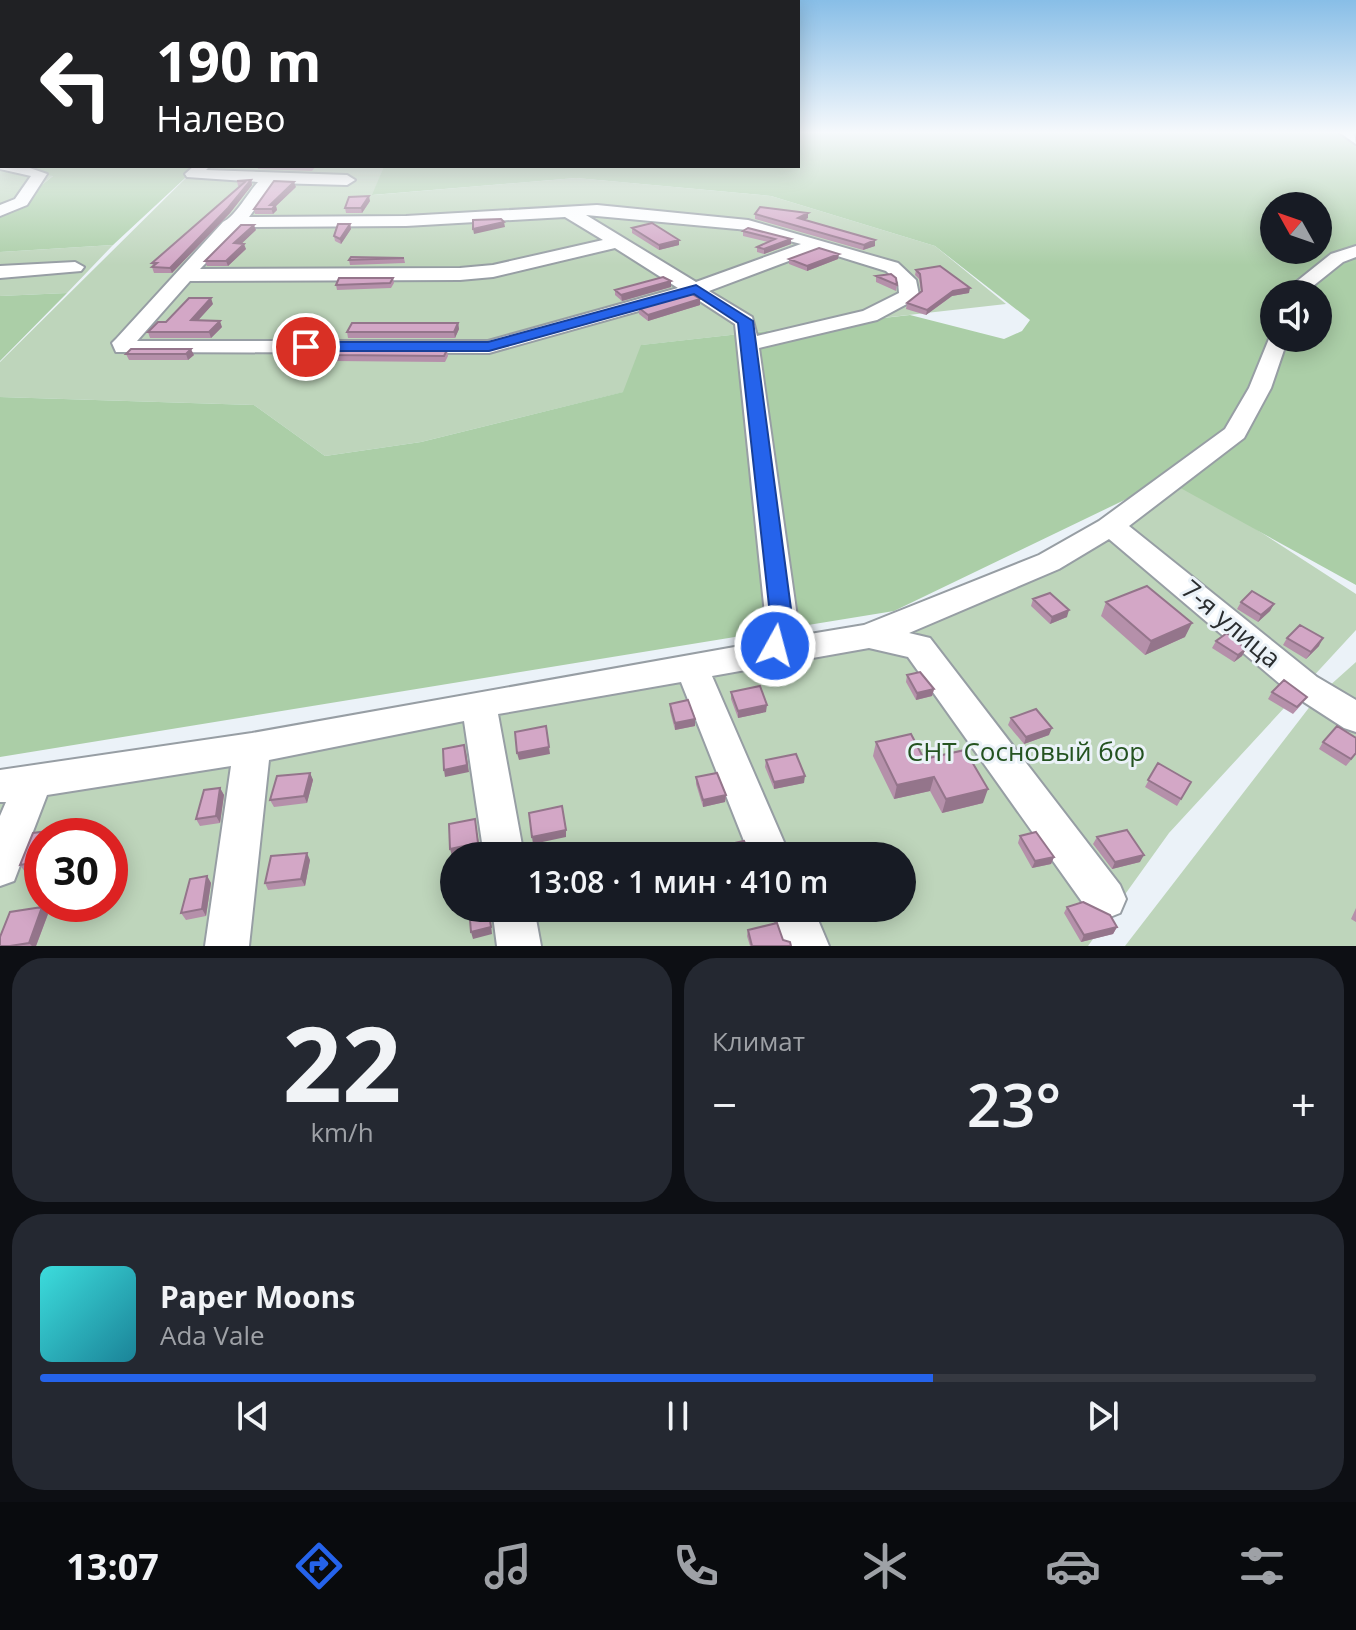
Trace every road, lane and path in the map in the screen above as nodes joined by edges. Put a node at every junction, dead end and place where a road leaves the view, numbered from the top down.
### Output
1 (39, 176) edge
2 (232, 176) edge
3 (266, 178) junction
4 (347, 180) dead end
5 (566, 210) junction
6 (0, 211) edge
7 (238, 222) junction
8 (617, 242) junction
9 (817, 244) junction
10 (1356, 251) edge
11 (75, 267) dead end
12 (0, 272) edge
13 (186, 275) junction
14 (1309, 280) edge
15 (696, 289) junction
16 (748, 344) junction
17 (1273, 352) edge
18 (1109, 527) junction
19 (869, 636) junction
20 (769, 653) junction
21 (692, 668) junction
22 (479, 704) junction
23 (1356, 718) edge
24 (252, 748) junction
25 (16, 784) edge
26 (502, 842) edge
27 (764, 842) edge
28 (0, 867) edge
29 (1105, 899) dead end
30 (515, 922) edge
31 (798, 922) edge
32 (227, 946) edge
33 (519, 946) edge
34 (807, 946) edge

1 - 6 street
2 - 3 street
3 - 4 street
3 - 7 street
5 - 7 street
5 - 8 street
5 - 9 street
7 - 13 street
8 - 13 street
8 - 15 street
9 - 15 street
9 - 16 street
10 - 14 street
11 - 12 street
13 - 15 street
15 - 16 street
16 - 20 street
17 - 18 street
18 - 19 street
18 - 23 street, 7-я улица
19 - 20 street
19 - 29 street
20 - 21 street
21 - 22 street
21 - 27 street
22 - 24 street
22 - 26 street
24 - 25 street
24 - 32 street
25 - 28 street
30 - 33 street
31 - 34 street

